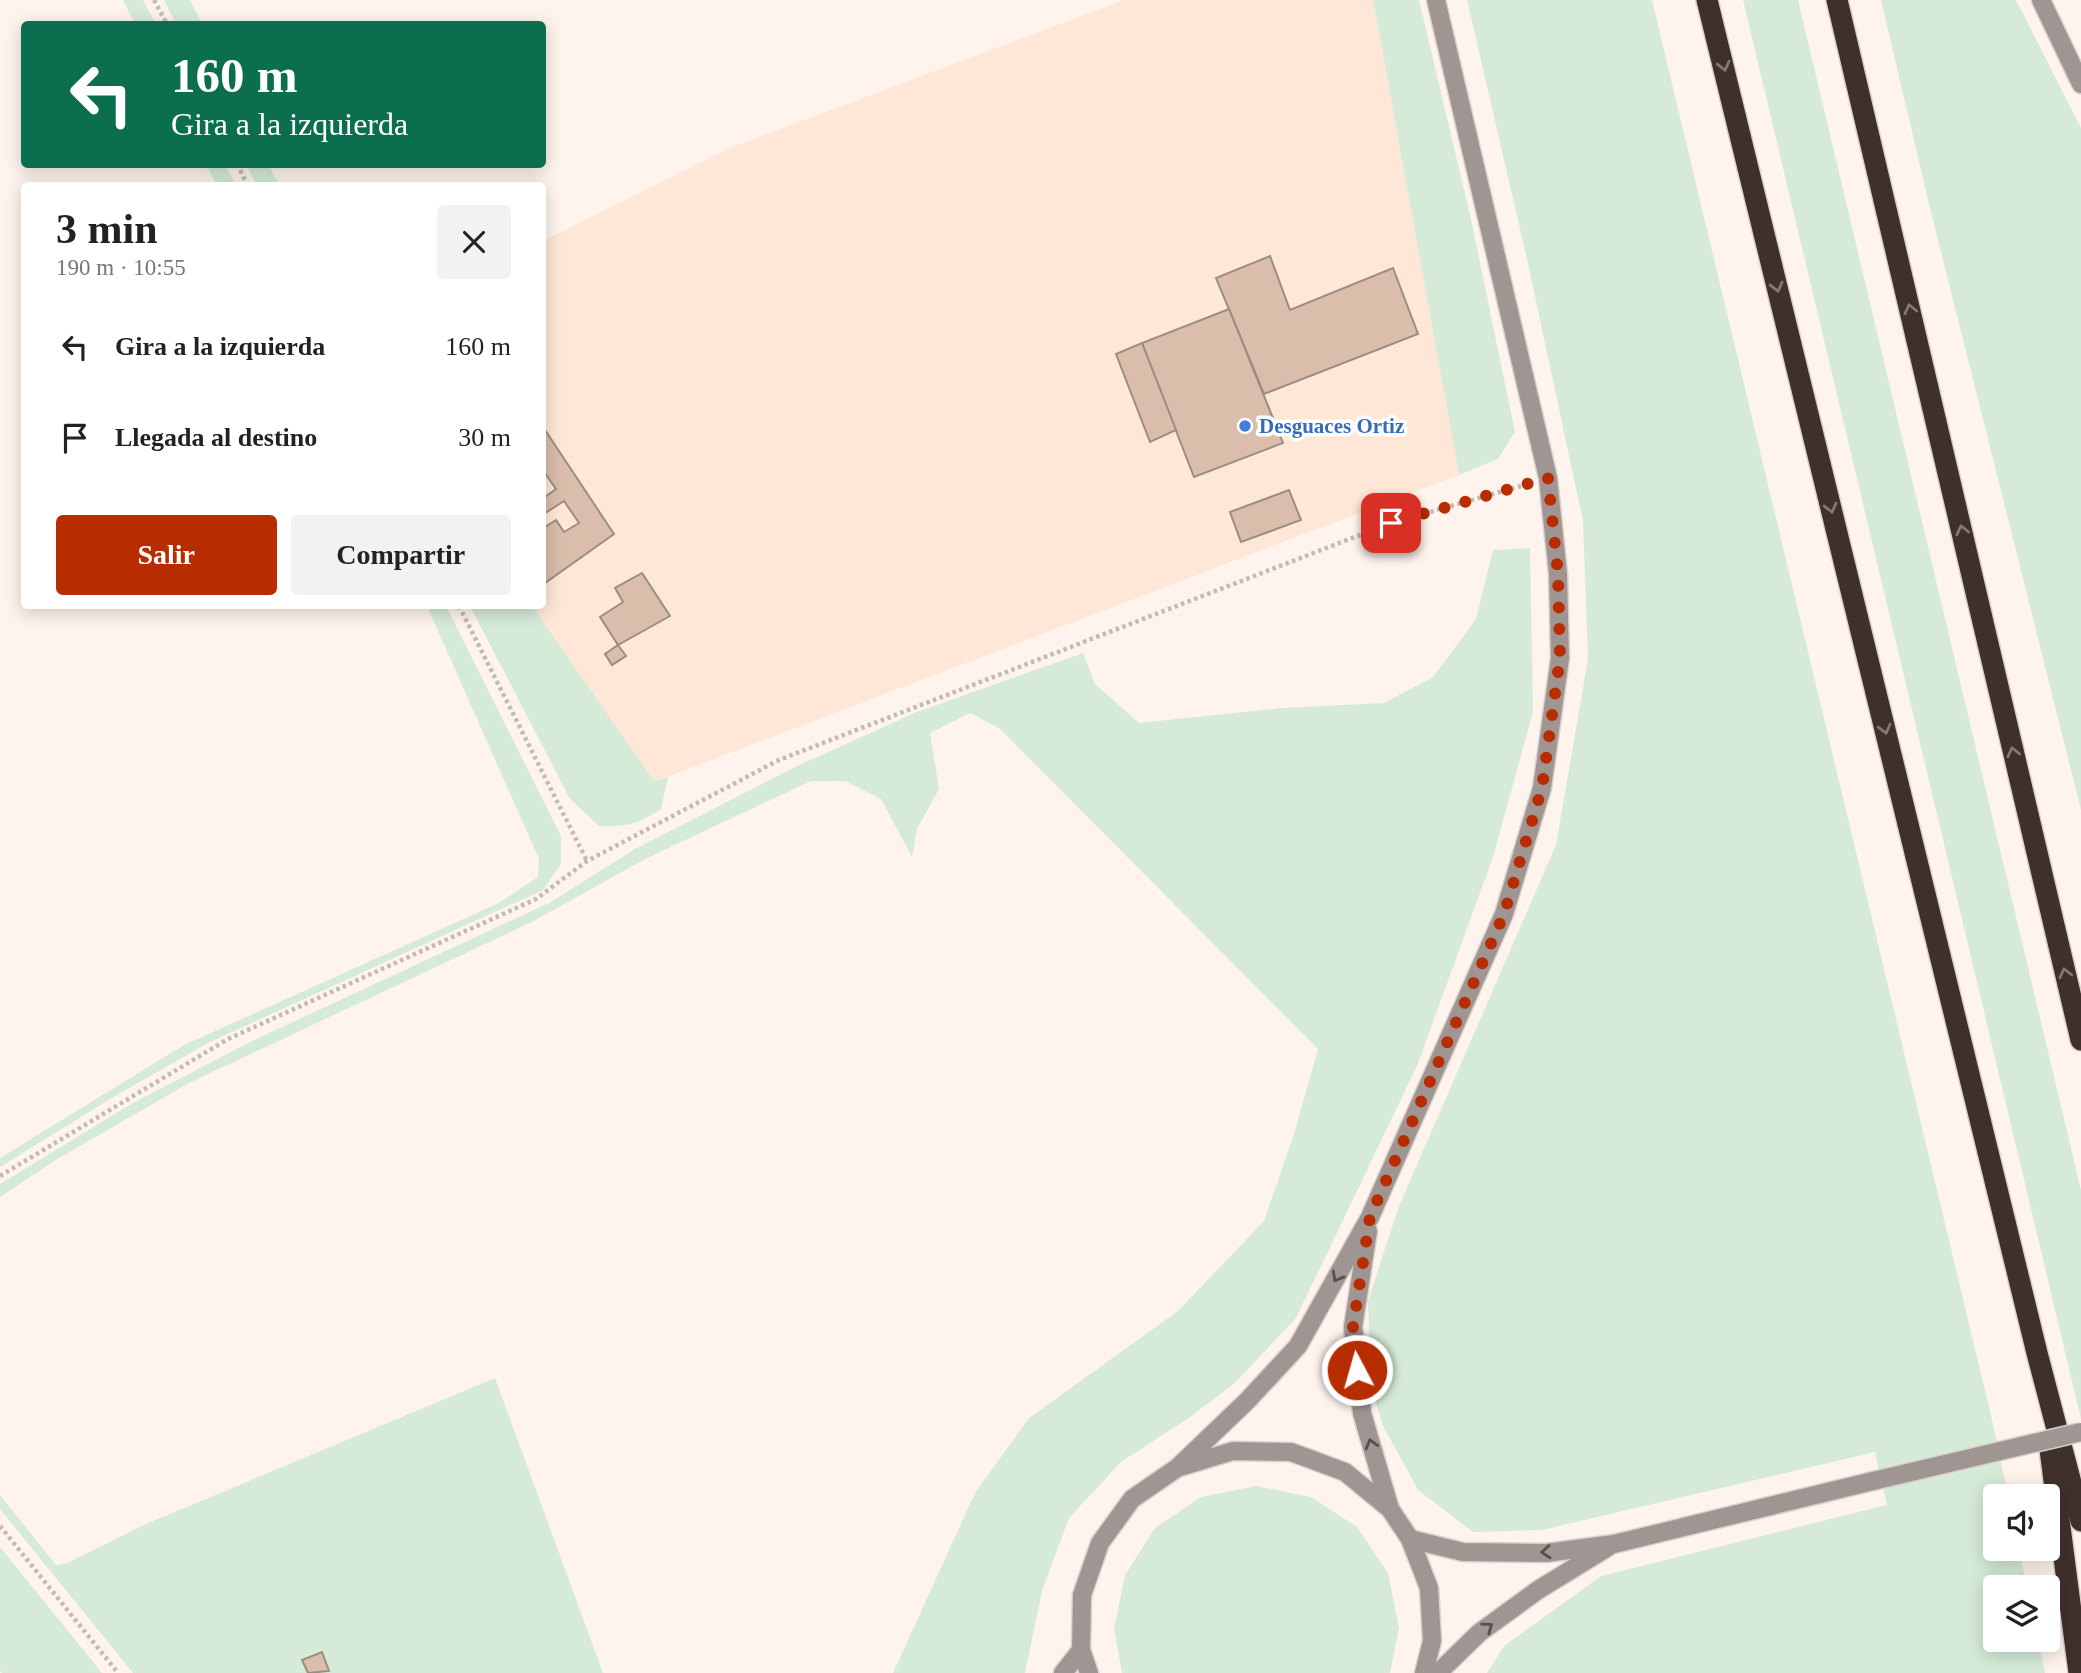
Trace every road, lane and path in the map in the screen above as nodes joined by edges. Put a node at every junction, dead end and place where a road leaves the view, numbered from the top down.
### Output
1 (155, 0) edge
2 (1436, 0) edge
3 (1707, 0) edge
4 (1837, 0) edge
5 (2041, 0) edge
6 (166, 21) edge
7 (2081, 83) edge
8 (1548, 478) junction
9 (460, 609) edge
10 (587, 861) junction
11 (2081, 1039) edge
12 (0, 1176) edge
13 (1370, 1217) junction
14 (2038, 1353) junction
15 (2081, 1432) edge
16 (1177, 1468) junction
17 (1390, 1509) junction
18 (2081, 1521) edge
19 (0, 1526) edge
20 (1410, 1539) junction
21 (1614, 1544) junction
22 (1081, 1650) junction
23 (118, 1673) edge
24 (1063, 1673) edge
25 (1089, 1673) edge
26 (1424, 1673) edge
27 (1438, 1673) edge
28 (2079, 1673) edge

1 - 6 path
2 - 8 street
3 -> 14 highway
11 -> 4 highway
5 - 7 street
8 - 10 path
8 - 13 street
9 - 10 path
10 - 12 path
13 -> 16 street
17 -> 13 street
14 - 18 highway
14 - 28 highway
15 - 21 street, bridge
16 - 17 street
16 - 22 street
17 - 20 street
19 - 23 path
21 -> 20 street
20 - 26 street
27 -> 21 street
22 - 24 street
22 - 25 street

